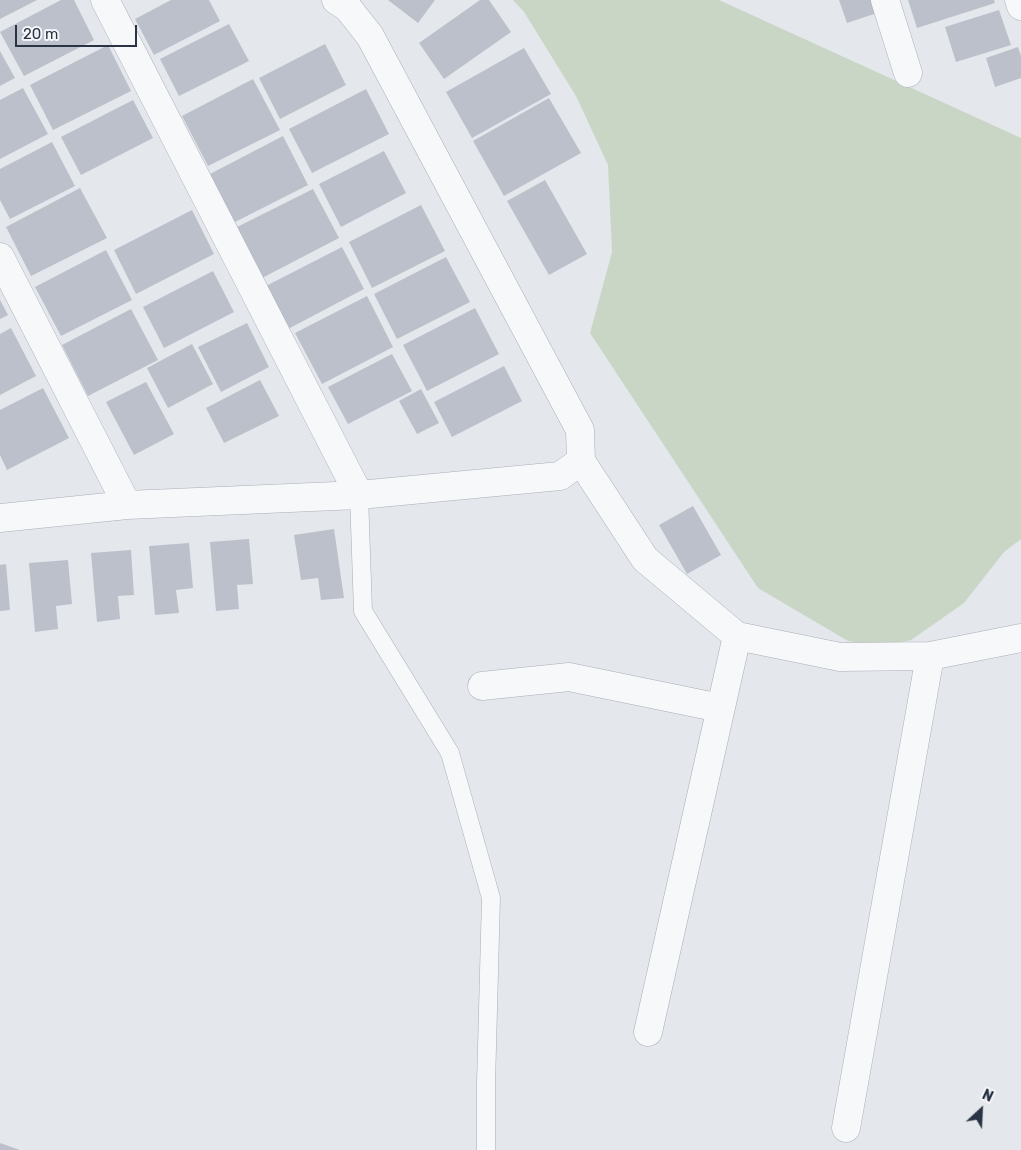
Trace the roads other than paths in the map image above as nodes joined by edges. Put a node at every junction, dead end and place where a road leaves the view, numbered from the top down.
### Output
1 (105, 0) edge
2 (336, 0) edge
3 (885, 0) edge
4 (1019, 0) edge
5 (1021, 6) edge
6 (908, 73) dead end
7 (0, 257) edge
8 (581, 461) junction
9 (359, 495) junction
10 (127, 505) junction
11 (0, 518) edge
12 (737, 636) junction
13 (1021, 638) edge
14 (930, 656) junction
15 (482, 686) dead end
16 (720, 708) junction
17 (648, 1032) dead end
18 (846, 1128) dead end
19 (486, 1150) edge

1 - 9 street
2 - 8 street
3 - 6 street
4 - 5 street
7 - 10 street
8 - 9 street
8 - 12 street
9 - 10 street
9 - 19 lane
10 - 11 street
12 - 14 street
12 - 16 street
13 - 14 street
14 - 18 street
15 - 16 street
16 - 17 street

